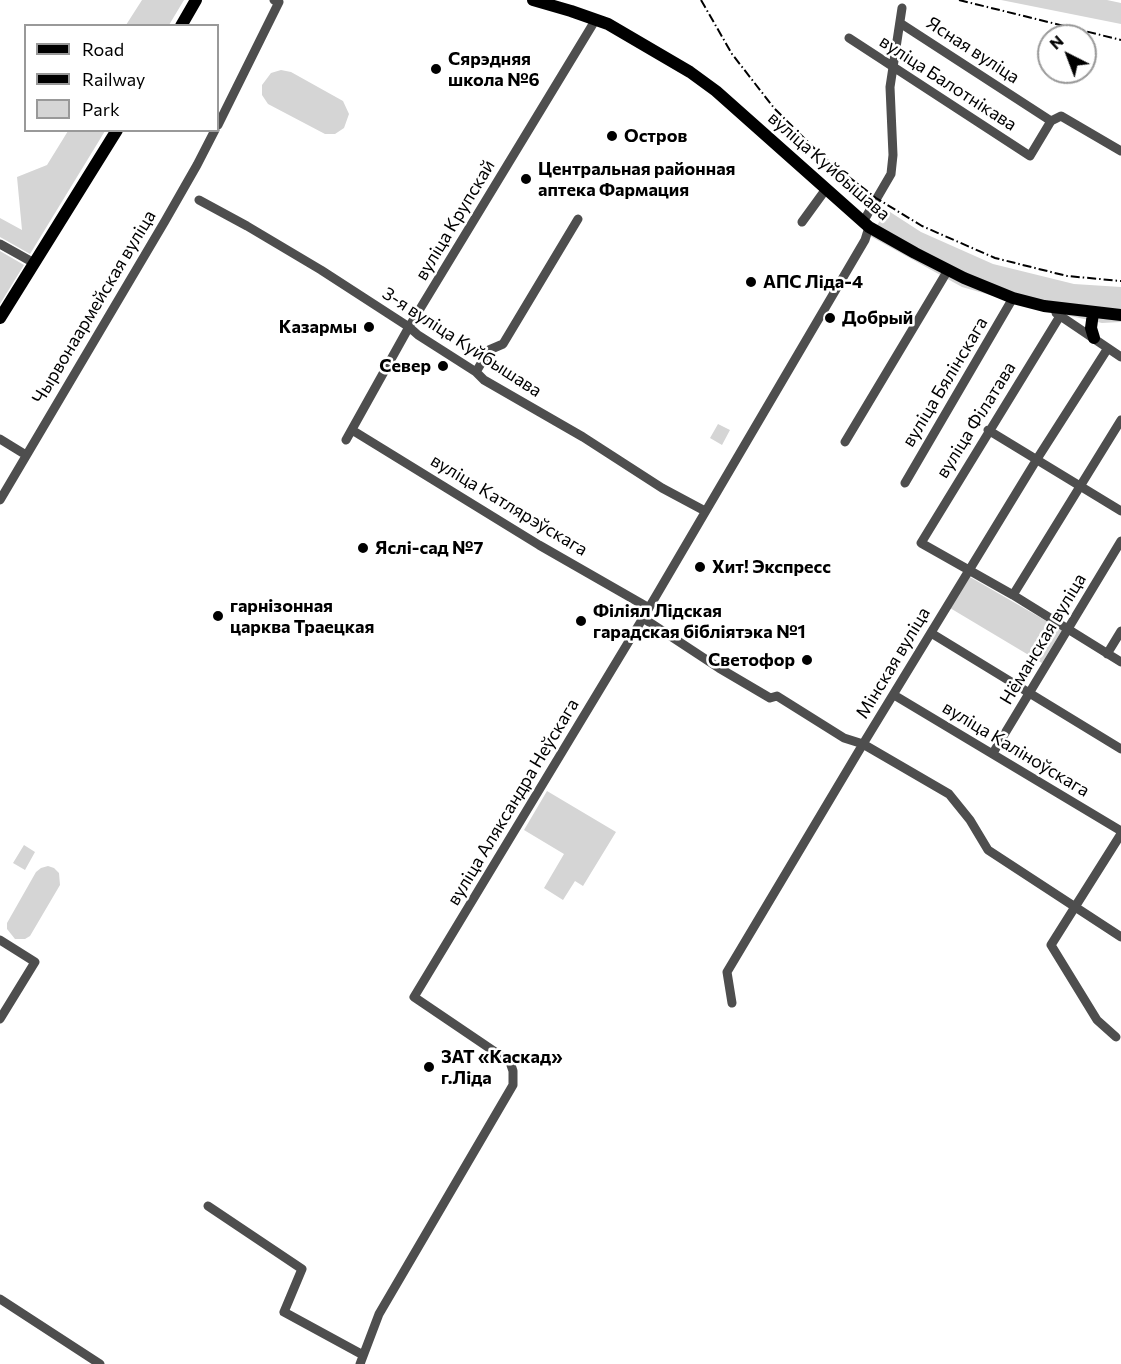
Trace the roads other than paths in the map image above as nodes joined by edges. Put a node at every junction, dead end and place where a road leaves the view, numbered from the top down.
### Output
1 (188, 0) edge
2 (196, 0) edge
3 (274, 0) edge
4 (537, 0) edge
5 (902, 8) dead end
6 (596, 19) junction
7 (900, 23) junction
8 (174, 24) edge
9 (182, 24) edge
10 (849, 38) dead end
11 (893, 67) junction
12 (1051, 121) junction
13 (219, 123) edge
14 (108, 132) edge
15 (116, 132) edge
16 (214, 132) edge
17 (1121, 150) edge
18 (826, 189) junction
19 (199, 200) dead end
20 (578, 219) dead end
21 (802, 222) dead end
22 (866, 224) junction
23 (53, 231) junction
24 (0, 244) edge
25 (34, 263) junction
26 (948, 270) junction
27 (1013, 298) junction
28 (1044, 306) junction
29 (1093, 313) junction
30 (1121, 315) edge
31 (1060, 316) junction
32 (0, 318) edge
33 (410, 327) junction
34 (1094, 338) junction
35 (1108, 348) junction
36 (1121, 357) edge
37 (476, 372) junction
38 (1121, 420) edge
39 (352, 430) junction
40 (988, 430) junction
41 (0, 439) edge
42 (346, 440) dead end
43 (845, 442) dead end
44 (26, 455) junction
45 (1037, 459) junction
46 (905, 483) dead end
47 (1080, 485) junction
48 (0, 500) edge
49 (705, 511) junction
50 (1121, 511) edge
51 (1121, 541) edge
52 (969, 570) junction
53 (1013, 595) junction
54 (649, 608) junction
55 (643, 618) junction
56 (1067, 630) junction
57 (1121, 631) edge
58 (931, 633) junction
59 (1107, 654) junction
60 (1121, 662) edge
61 (1029, 694) junction
62 (894, 695) junction
63 (863, 744) junction
64 (1121, 749) edge
65 (993, 753) junction
66 (1121, 833) edge
67 (1075, 907) junction
68 (1121, 937) edge
69 (0, 940) edge
70 (732, 1003) dead end
71 (0, 1019) edge
72 (1116, 1037) dead end
73 (208, 1206) dead end
74 (0, 1299) edge
75 (362, 1360) edge
76 (100, 1364) edge

1 - 8 main road
2 - 9 main road
3 - 13 street
4 - 6 main road, вуліца Куйбышава
5 - 7 street, вуліца Аляксандра Неўскага
6 - 18 main road, вуліца Куйбышава
6 - 33 street, вуліца Крупскай
7 - 11 street, вуліца Аляксандра Неўскага
7 - 12 street, Ясная вуліца
10 - 11 street, вуліца Балотнікава
11 - 12 street, вуліца Балотнікава
11 - 22 street, вуліца Аляксандра Неўскага
12 - 17 street, Ясная вуліца
14 - 23 main road
15 - 23 main road
16 - 44 street, Чырвонаармейская вуліца
18 - 21 street
18 - 22 main road, вуліца Куйбышава
19 - 33 street, 3-я вуліца Куйбышава
20 - 37 street
22 - 26 main road, вуліца Куйбышава
22 - 49 street, вуліца Аляксандра Неўскага
23 - 25 main road
24 - 25 street
25 - 32 main road
26 - 27 main road, вуліца Куйбышава
26 - 43 street
27 - 28 main road, вуліца Куйбышава
27 - 46 street, вуліца Бялінскага
28 - 29 main road, вуліца Куйбышава
28 - 31 street
29 - 30 main road, вуліца Куйбышава
29 - 34 main road
31 - 34 street
31 - 40 street, вуліца Філатава
33 - 37 street, 3-я вуліца Куйбышава
33 - 39 street, вуліца Крупскай
34 - 35 street
35 - 36 street
35 - 45 street, Мінская вуліца
37 - 49 street, 3-я вуліца Куйбышава
38 - 47 street
39 - 42 street, вуліца Крупскай
39 - 54 street, вуліца Катлярэўскага
40 - 45 street
40 - 52 street, вуліца Філатава
41 - 44 street
44 - 48 street, Чырвонаармейская вуліца
45 - 47 street
45 - 52 street, Мінская вуліца
47 - 50 street
47 - 53 street
49 - 54 street, вуліца Аляксандра Неўскага
51 - 56 street, Нёманская вуліца
52 - 53 street
52 - 58 street, Мінская вуліца
53 - 56 street
54 - 55 street, вуліца Аляксандра Неўскага
55 - 63 street
55 - 75 street, вуліца Аляксандра Неўскага
56 - 59 street
56 - 61 street, Нёманская вуліца
57 - 59 street
58 - 61 street
58 - 62 street, Мінская вуліца
59 - 60 street
61 - 64 street
61 - 65 street, Нёманская вуліца
62 - 63 street, Мінская вуліца
62 - 65 street, вуліца Каліноўскага
63 - 67 street
63 - 70 street, Мінская вуліца
65 - 66 street, вуліца Каліноўскага
66 - 67 street
67 - 68 street
67 - 72 street
69 - 71 street
73 - 75 street
74 - 76 street

